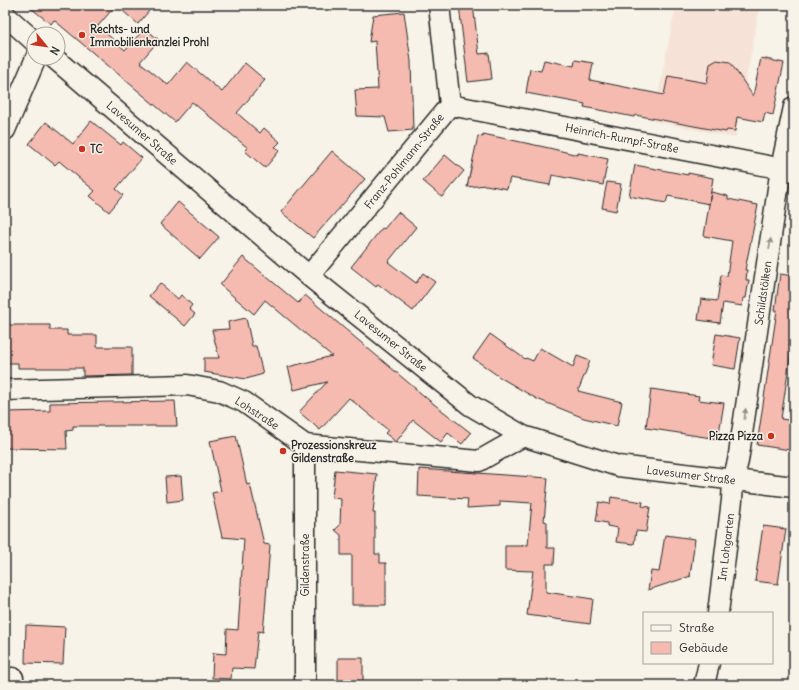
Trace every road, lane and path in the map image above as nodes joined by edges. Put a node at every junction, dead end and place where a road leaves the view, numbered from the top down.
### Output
1 (439, 5) edge
2 (5, 15) edge
3 (26, 34) edge
4 (33, 66) edge
5 (63, 66) edge
6 (450, 105) junction
7 (794, 107) edge
8 (5, 130) edge
9 (788, 170) edge
10 (309, 276) junction
11 (5, 390) edge
12 (523, 436) junction
13 (305, 445) junction
14 (733, 480) junction
15 (794, 487) edge
16 (718, 612) edge
17 (709, 664) edge
18 (305, 685) edge
19 (704, 685) edge

1 - 6 street, Franz-Pohlmann-Straße
2 - 3 street
4 - 8 street
5 - 10 street, Lavesumer Straße
6 - 9 street, Heinrich-Rumpf-Straße
6 - 10 street, Franz-Pohlmann-Straße
7 - 9 street, Schildstölken
14 -> 9 street, Schildstölken
10 - 12 street, Lavesumer Straße
11 - 13 street, Lohstraße
12 - 13 street, Lohstraße
12 - 14 street, Lavesumer Straße
13 - 18 street, Gildenstraße
14 - 15 street, Lavesumer Straße
14 - 16 street, Im Lohgarten
17 - 19 street

